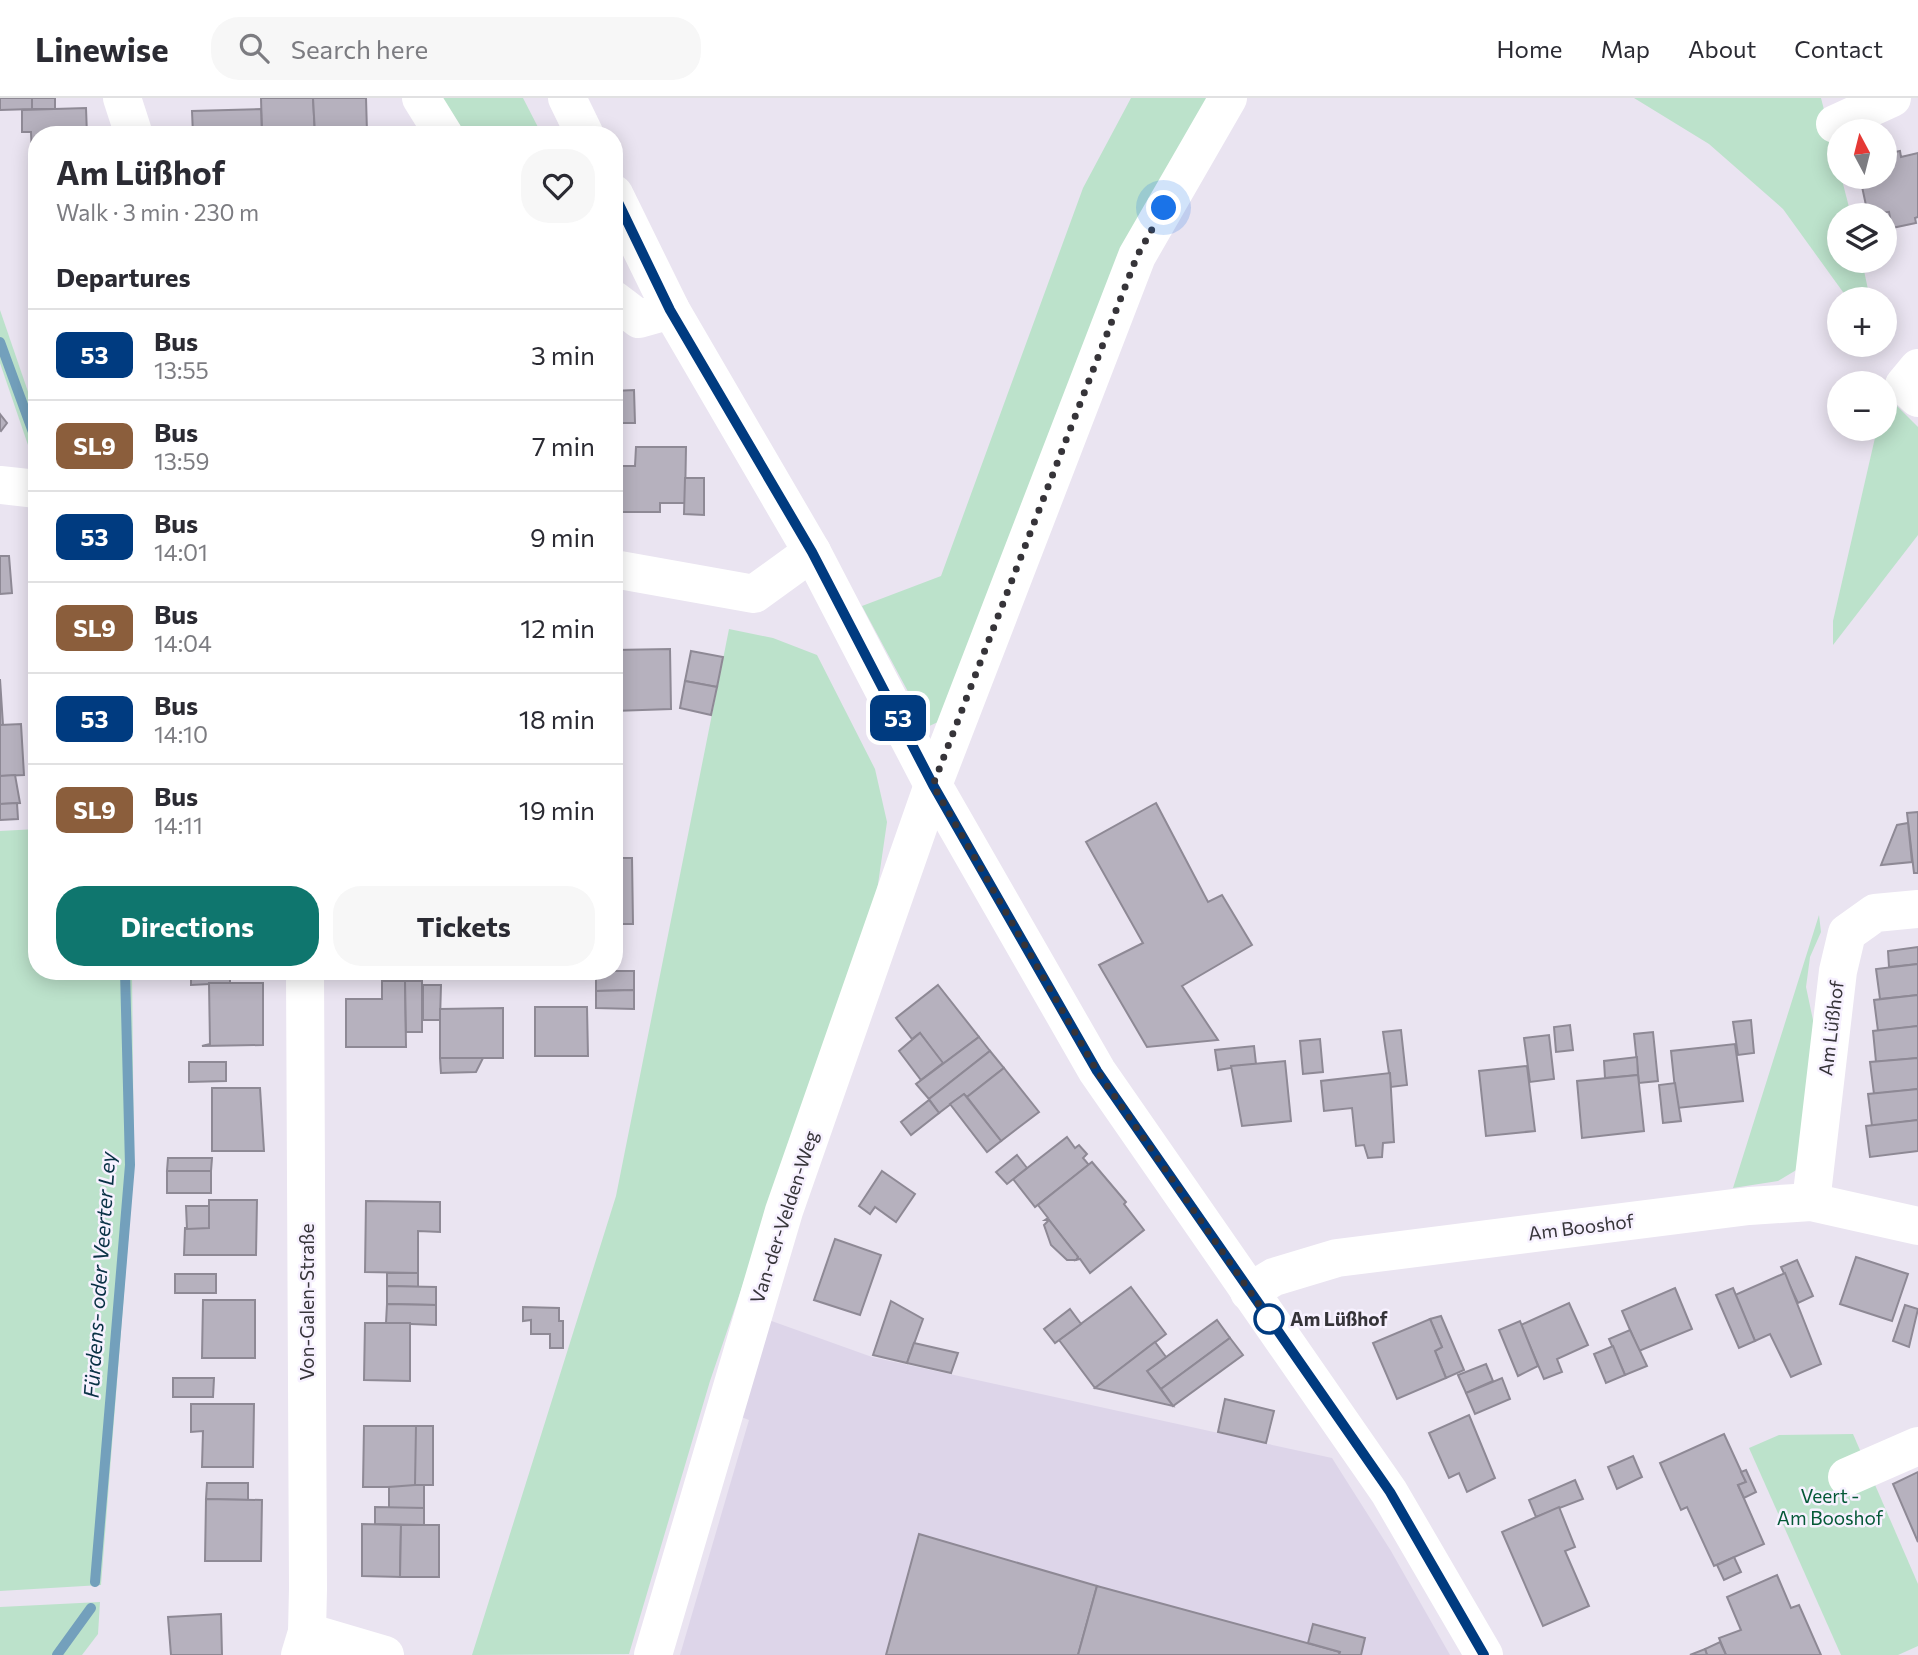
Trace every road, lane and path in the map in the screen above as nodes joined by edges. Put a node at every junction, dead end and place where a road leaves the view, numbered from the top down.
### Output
1 (122, 98) edge
2 (421, 98) edge
3 (567, 98) edge
4 (1228, 98) edge
5 (1892, 98) edge
6 (1846, 119) edge
7 (131, 126) edge
8 (438, 126) edge
9 (581, 126) edge
10 (623, 213) edge
11 (623, 307) edge
12 (670, 310) junction
13 (0, 485) edge
14 (28, 488) edge
15 (812, 552) junction
16 (623, 571) edge
17 (933, 785) junction
18 (1918, 909) edge
19 (305, 980) edge
20 (1811, 1202) junction
21 (1918, 1226) edge
22 (1249, 1292) junction
23 (1918, 1446) edge
24 (1847, 1478) dead end
25 (303, 1644) edge
26 (385, 1655) edge
27 (653, 1655) edge
28 (1484, 1655) edge

1 - 7 street
2 - 8 street
3 - 9 street
4 - 17 street, Van-der-Velden-Weg
5 - 6 street
10 - 12 street
11 - 12 street
12 - 15 street
13 - 14 street
15 - 16 street
15 - 17 street
17 - 22 street
17 - 27 street, Van-der-Velden-Weg
18 - 20 street, Am Lüßhof
19 - 25 street, Von-Galen-Straße
20 - 21 street, Am Booshof
20 - 22 street, Am Booshof
22 - 28 street
23 - 24 street
25 - 26 street, Von-Galen-Straße

